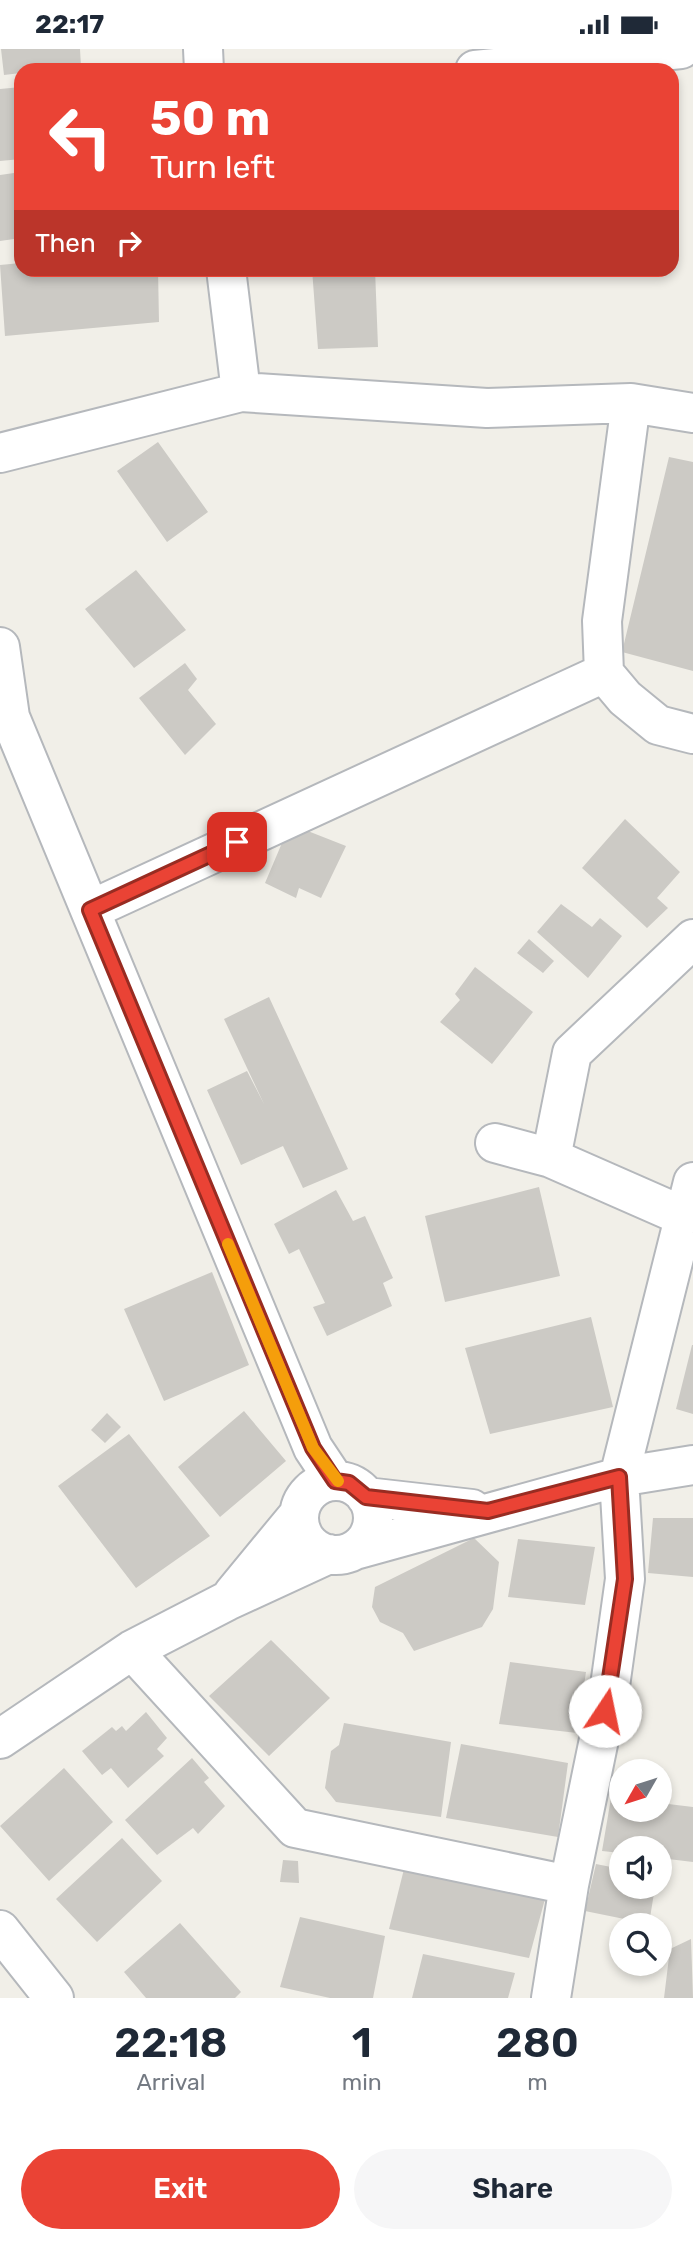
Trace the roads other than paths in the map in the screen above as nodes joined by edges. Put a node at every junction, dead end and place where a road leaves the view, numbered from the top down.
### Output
1 (681, 49) edge
2 (544, 63) edge
3 (227, 277) edge
4 (241, 392) junction
5 (631, 403) junction
6 (693, 412) edge
7 (0, 453) edge
8 (0, 647) edge
9 (604, 673) junction
10 (693, 734) edge
11 (90, 910) junction
12 (693, 939) edge
13 (495, 1143) dead end
14 (551, 1159) junction
15 (688, 1199) edge
16 (693, 1465) edge
17 (619, 1477) junction
18 (351, 1489) junction
19 (488, 1511) junction
20 (299, 1514) junction
21 (342, 1552) junction
22 (227, 1601) junction
23 (132, 1650) junction
24 (0, 1739) edge
25 (569, 1885) junction
26 (0, 1930) edge
27 (54, 1998) edge
28 (551, 1998) edge

1 - 2 street
3 - 4 street
4 - 5 street
4 - 7 street
5 - 6 street
5 - 9 street
8 - 11 street
9 - 10 street
9 - 11 street
11 - 18 street
12 - 14 street
13 - 14 street
14 - 15 street
15 - 17 street
16 - 17 street
17 - 19 street
17 - 25 street
18 - 19 street
18 - 20 street
18 - 21 street
19 - 21 street
20 - 21 street
20 - 22 street
21 - 22 street
22 - 23 street
23 - 24 street
23 - 25 street
25 - 28 street
26 - 27 street

